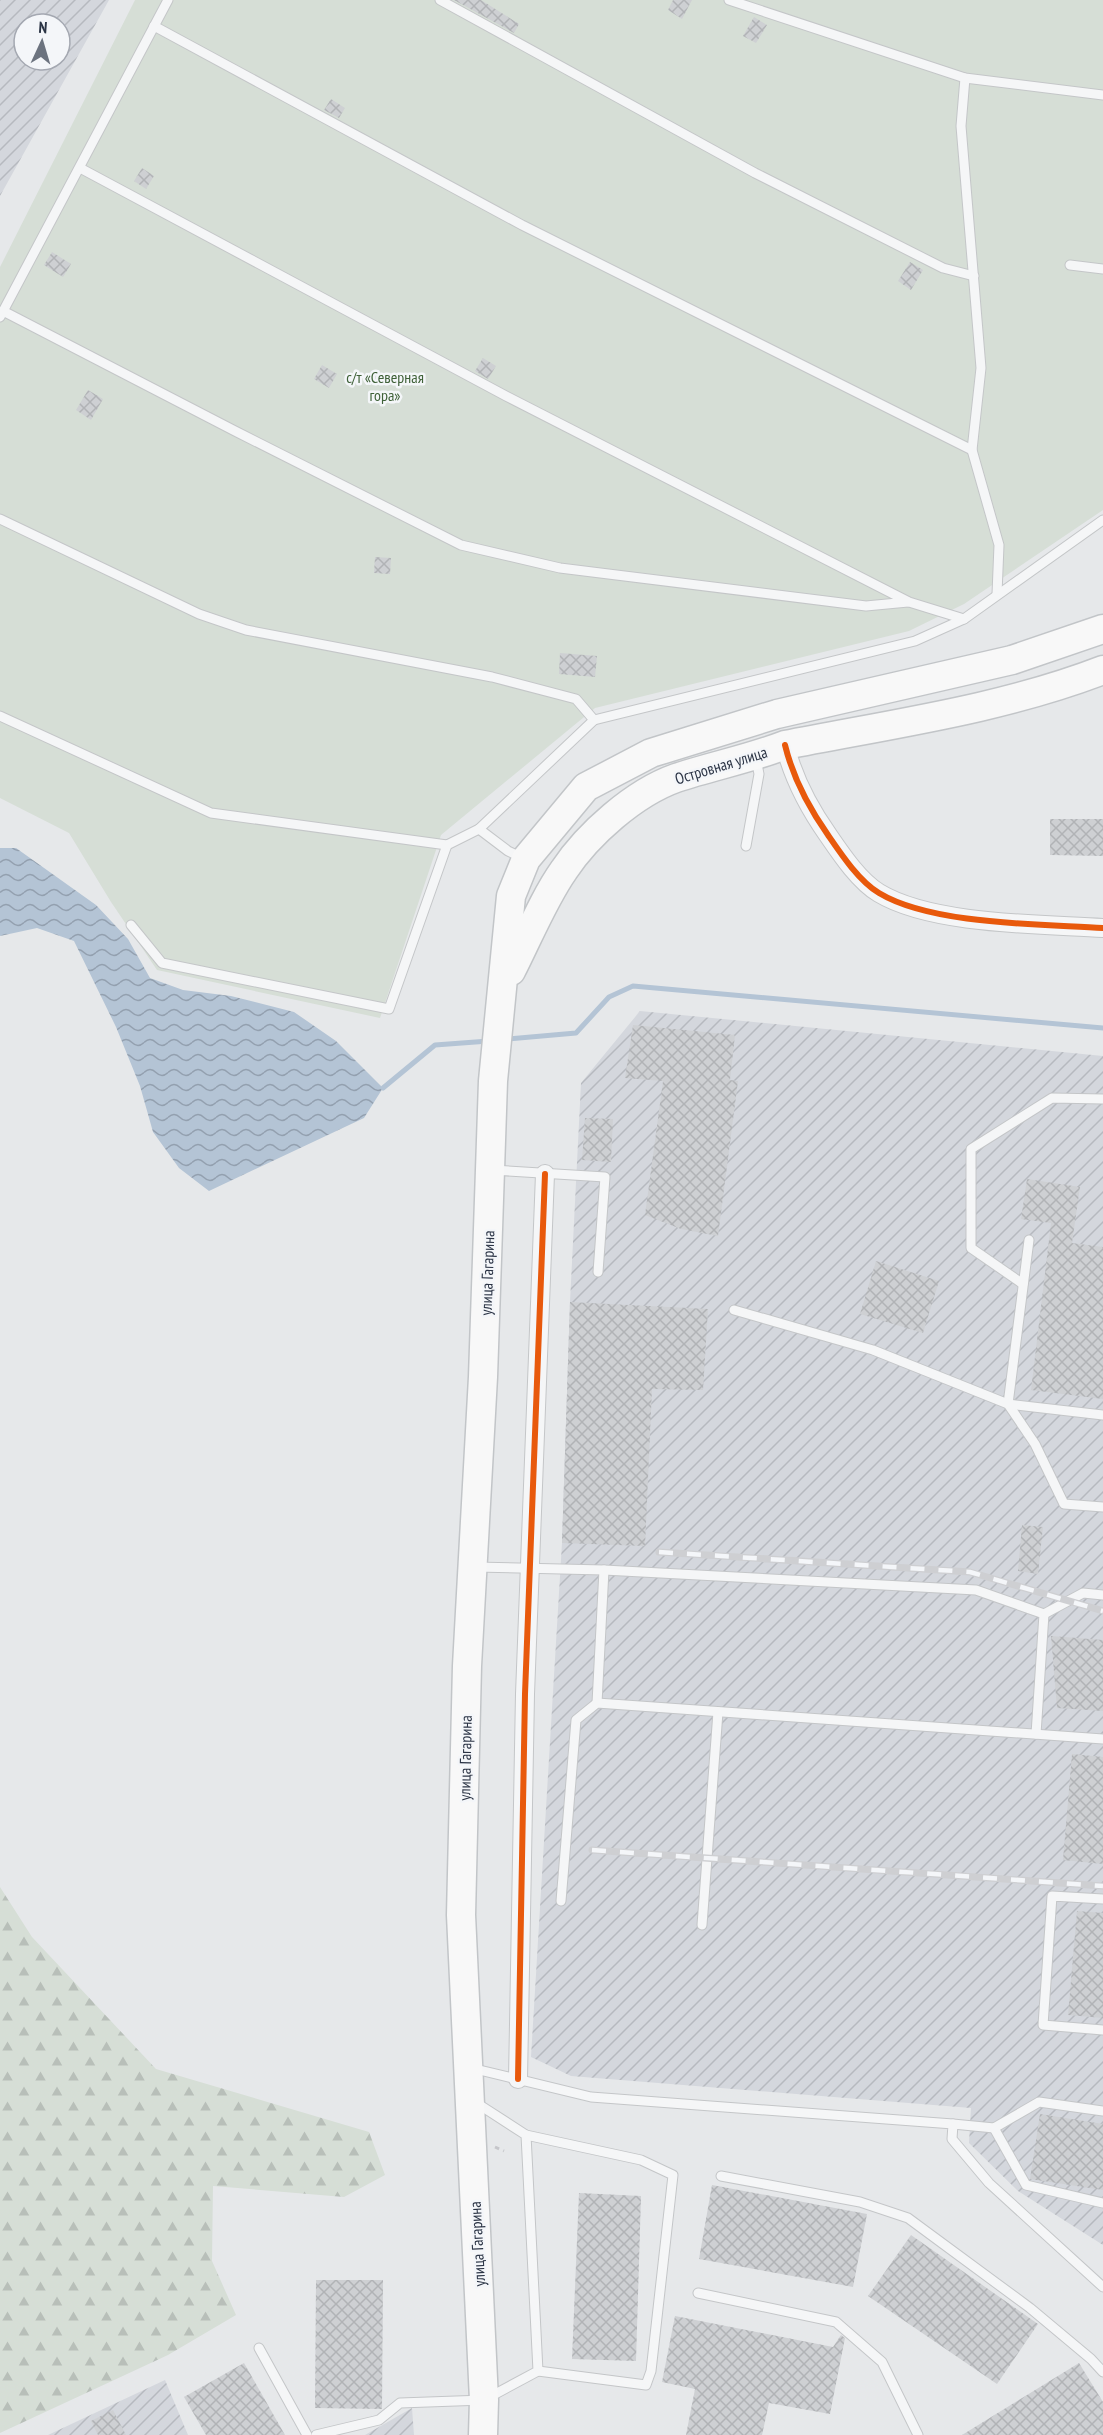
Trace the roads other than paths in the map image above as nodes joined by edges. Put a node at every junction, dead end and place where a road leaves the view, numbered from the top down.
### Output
1 (168, 0) edge
2 (440, 0) edge
3 (729, 0) edge
4 (154, 26) junction
5 (965, 78) junction
6 (1103, 94) edge
7 (80, 168) junction
8 (1070, 265) dead end
9 (1103, 269) edge
10 (974, 276) junction
11 (2, 314) edge
12 (972, 450) junction
13 (0, 519) edge
14 (1103, 520) edge
15 (998, 594) junction
16 (909, 602) junction
17 (964, 619) junction
18 (1103, 629) edge
19 (1103, 670) edge
20 (0, 716) edge
21 (594, 720) junction
22 (785, 746) junction
23 (755, 756) junction
24 (479, 829) junction
25 (447, 844) junction
26 (746, 846) dead end
27 (526, 859) junction
28 (131, 925) dead end
29 (1103, 928) edge
30 (504, 983) junction
31 (1103, 1099) edge
32 (490, 1170) junction
33 (545, 1174) junction
34 (1029, 1240) dead end
35 (598, 1272) dead end
36 (1023, 1284) junction
37 (734, 1310) dead end
38 (1008, 1404) junction
39 (1103, 1415) edge
40 (1103, 1507) edge
41 (472, 1567) junction
42 (530, 1568) junction
43 (604, 1570) junction
44 (1103, 1595) edge
45 (1044, 1614) junction
46 (597, 1703) junction
47 (718, 1712) junction
48 (1036, 1734) junction
49 (1103, 1739) edge
50 (1103, 1899) edge
51 (561, 1901) dead end
52 (702, 1925) dead end
53 (1103, 2030) edge
54 (468, 2068) junction
55 (518, 2079) junction
56 (470, 2099) junction
57 (1103, 2111) edge
58 (953, 2124) junction
59 (993, 2128) junction
60 (526, 2135) junction
61 (721, 2176) dead end
62 (1103, 2203) edge
63 (1103, 2287) edge
64 (698, 2293) dead end
65 (258, 2348) dead end
66 (538, 2371) junction
67 (1103, 2372) edge
68 (484, 2400) junction
69 (307, 2435) edge
70 (315, 2435) edge
71 (483, 2435) edge
72 (918, 2435) edge

1 - 4 lane
2 - 10 lane
3 - 5 lane
4 - 7 lane
4 - 12 lane
5 - 6 lane
5 - 10 lane
7 - 11 lane
7 - 16 lane
8 - 9 lane
10 - 12 lane
11 - 16 lane
12 - 15 lane
13 - 21 lane
14 - 15 lane
15 - 17 lane
16 - 17 lane
17 - 21 lane
18 - 27 main road, Островная улица
19 - 22 main road, Островная улица
20 - 25 lane
21 - 24 lane
22 - 23 main road, Островная улица
22 - 29 street
23 - 26 lane
23 - 30 main road, Островная улица
24 - 25 lane
24 - 27 lane
25 - 28 lane
27 - 30 main road, Островная улица
30 - 32 main road, улица Гагарина
31 - 36 lane
32 - 33 lane
32 - 41 main road, улица Гагарина
33 - 35 lane
33 - 42 street
34 - 36 lane
36 - 38 lane
37 - 38 lane
38 - 39 lane
38 - 40 lane
41 - 42 lane
41 - 54 main road, улица Гагарина
42 - 43 lane
42 - 55 street
43 - 45 lane
43 - 46 lane
44 - 45 lane
45 - 48 lane
46 - 47 lane
46 - 51 lane
47 - 48 lane
47 - 52 lane
48 - 49 lane
50 - 53 lane
54 - 55 lane
54 - 56 main road, улица Гагарина
55 - 58 lane
56 - 60 lane
56 - 68 main road, улица Гагарина
57 - 59 lane
58 - 59 lane
58 - 63 lane
59 - 62 lane
60 - 66 lane
60 - 66 lane
61 - 67 lane
64 - 72 lane
65 - 69 lane
66 - 68 lane
68 - 70 lane
68 - 71 main road, улица Гагарина

